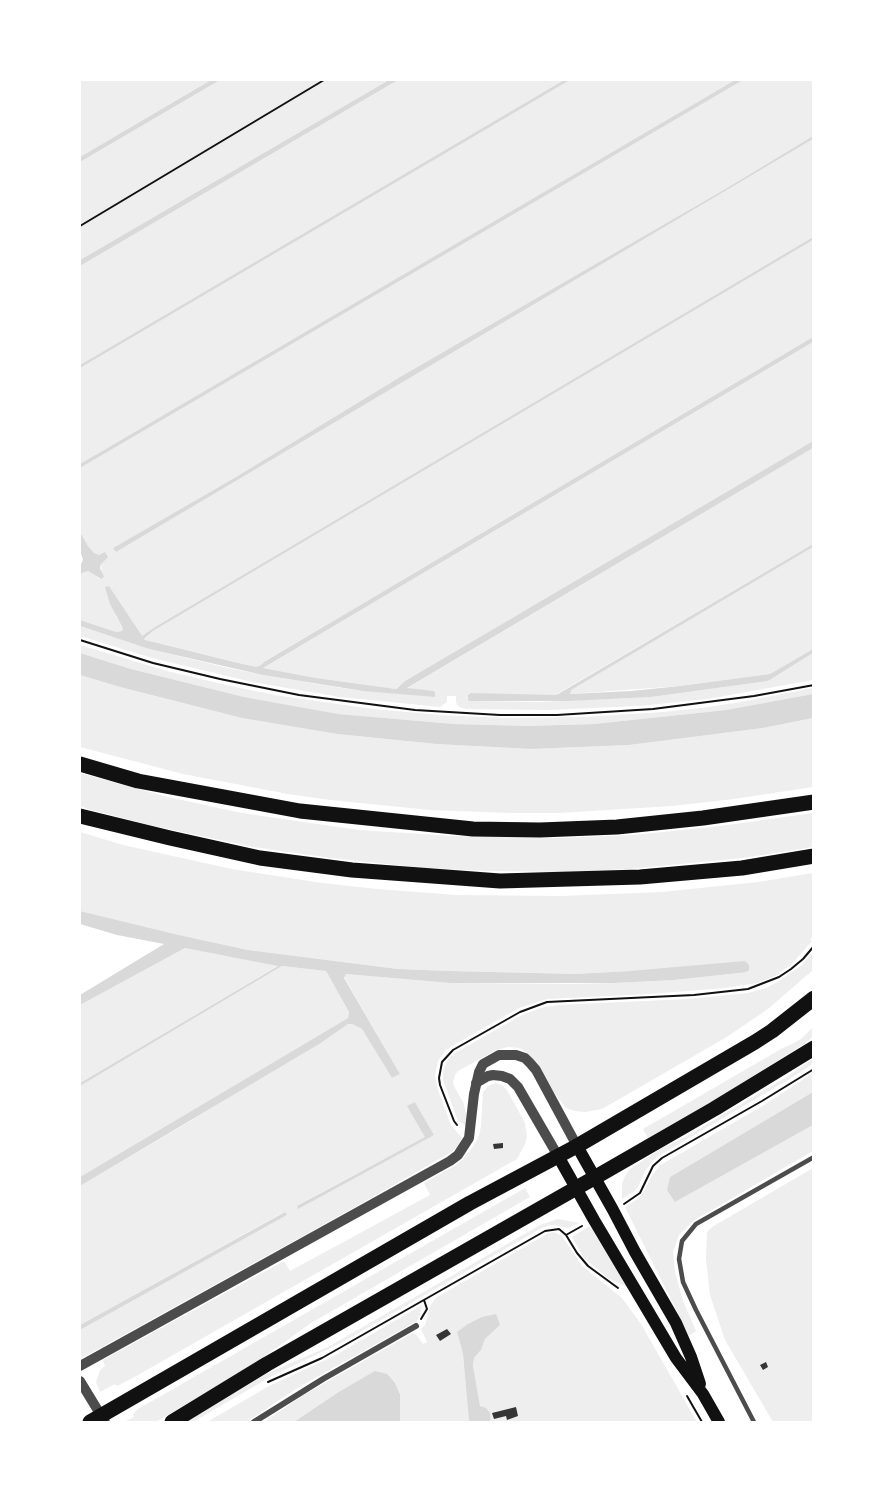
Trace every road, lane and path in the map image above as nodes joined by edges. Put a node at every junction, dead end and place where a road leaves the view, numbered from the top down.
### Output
1 (324, 80) edge
2 (80, 226) edge
3 (80, 640) edge
4 (813, 685) edge
5 (80, 764) edge
6 (813, 802) edge
7 (80, 816) edge
8 (813, 856) edge
9 (813, 946) edge
10 (813, 998) edge
11 (813, 1048) edge
12 (813, 1069) edge
13 (476, 1083) junction
14 (470, 1138) junction
15 (577, 1146) junction
16 (558, 1156) junction
17 (813, 1157) edge
18 (594, 1178) junction
19 (576, 1188) junction
20 (613, 1210) junction
21 (594, 1220) junction
22 (566, 1235) junction
23 (624, 1293) dead end
24 (424, 1300) junction
25 (416, 1326) joint
26 (80, 1366) edge
27 (80, 1381) edge
28 (268, 1382) dead end
29 (685, 1393) dead end
30 (703, 1394) junction
31 (90, 1422) edge
32 (105, 1422) edge
33 (172, 1422) edge
34 (254, 1422) edge
35 (702, 1422) edge
36 (719, 1422) edge
37 (754, 1422) edge

1 - 2 path
3 - 4 path
5 - 6 highway
7 - 8 highway
9 - 14 path
10 - 15 highway
11 - 18 highway
12 - 20 path
13 - 14 street
13 - 15 street
13 - 16 street
14 - 26 street
15 - 16 highway
15 - 18 main road
16 - 19 main road
16 - 31 highway
17 - 37 lane
18 - 19 highway
18 - 20 main road
19 - 21 main road
19 - 33 highway
20 - 30 main road
21 - 22 path
21 - 30 main road
22 - 23 path
22 - 24 path
24 - 25 path
24 - 28 path
25 - 34 street
27 - 32 street
29 - 35 path
30 - 36 main road

